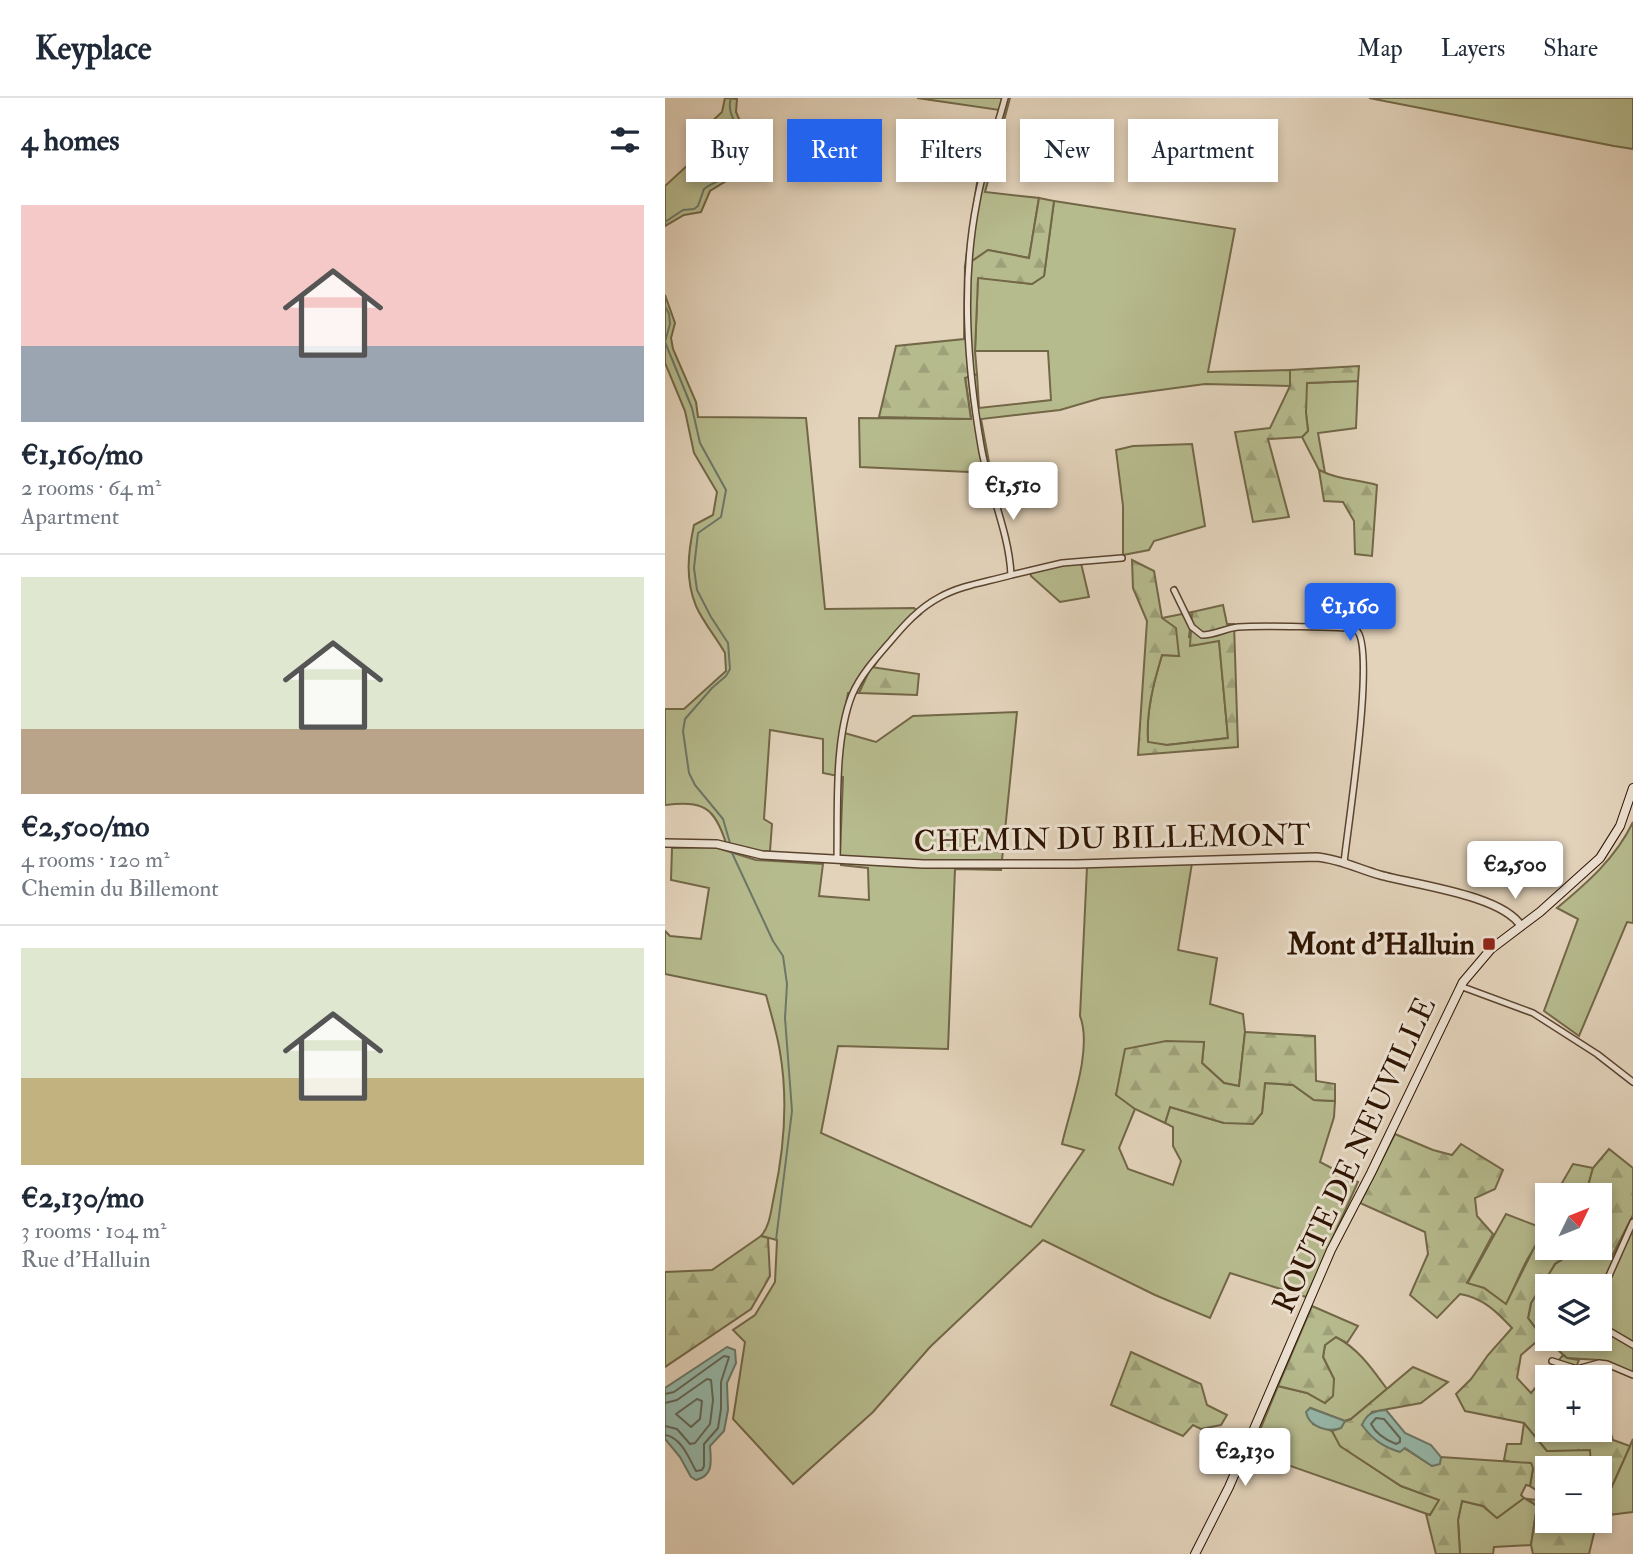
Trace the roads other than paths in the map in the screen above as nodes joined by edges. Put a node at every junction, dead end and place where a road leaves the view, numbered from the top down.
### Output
1 (1005, 98) edge
2 (1122, 558) dead end
3 (1011, 575) junction
4 (1174, 590) dead end
5 (1633, 788) edge
6 (1633, 806) edge
7 (665, 843) edge
8 (837, 859) junction
9 (1344, 863) junction
10 (1540, 912) junction
11 (1521, 926) junction
12 (1460, 986) junction
13 (1633, 1082) edge
14 (1633, 1222) edge
15 (1610, 1274) edge
16 (1612, 1333) edge
17 (1633, 1345) edge
18 (1552, 1361) dead end
19 (1633, 1375) edge
20 (1195, 1554) edge

1 - 3 street
2 - 3 street
3 - 8 street
4 - 9 street
5 - 10 main road, ROUTE DE NEUVILLE
6 - 10 main road, ROUTE DE NEUVILLE
7 - 8 street, CHEMIN DU BILLEMONT
8 - 9 street, CHEMIN DU BILLEMONT
9 - 11 street, CHEMIN DU BILLEMONT
10 - 11 main road, ROUTE DE NEUVILLE
11 - 12 main road, ROUTE DE NEUVILLE
12 - 13 street
12 - 20 main road, ROUTE DE NEUVILLE
14 - 15 street
16 - 17 street
18 - 19 street

